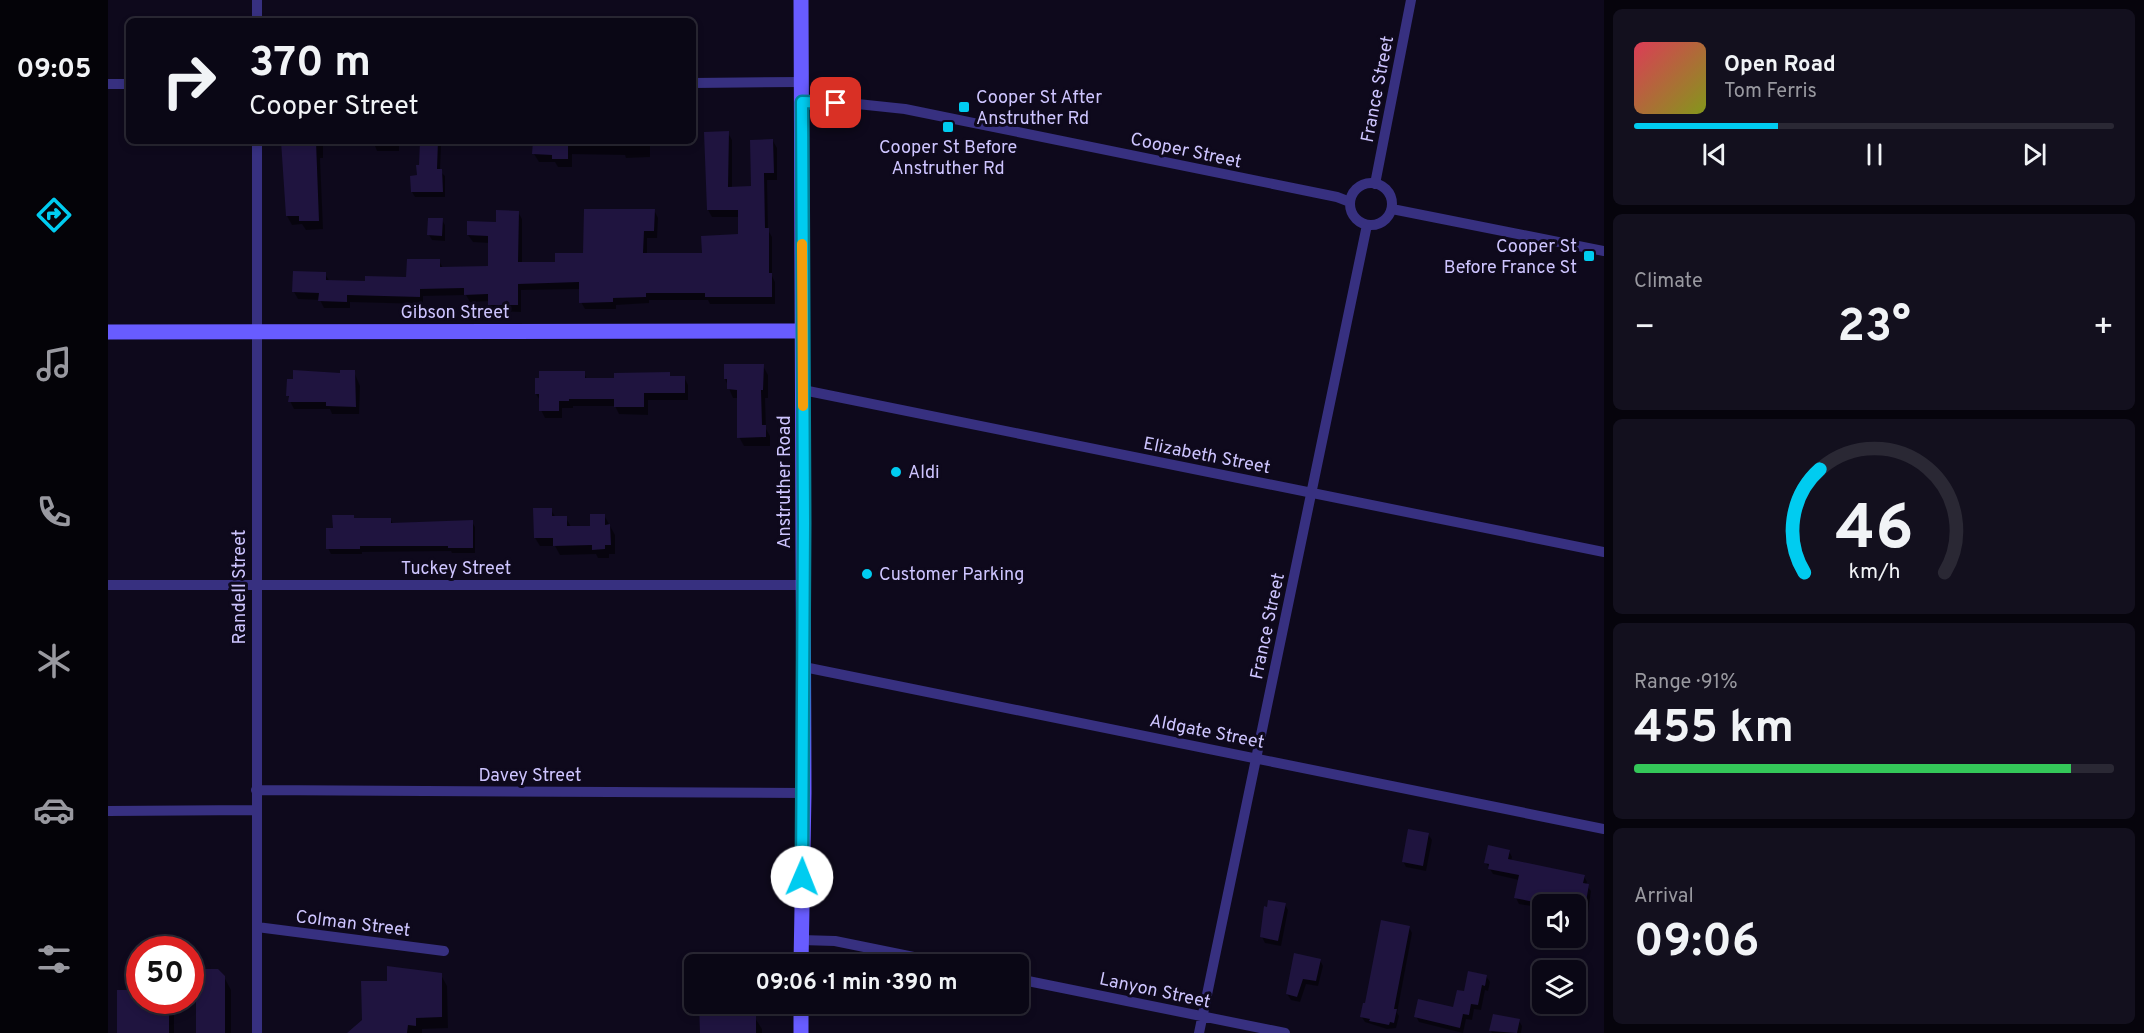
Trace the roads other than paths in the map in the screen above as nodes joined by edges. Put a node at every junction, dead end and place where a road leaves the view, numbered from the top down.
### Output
1 (257, 0) edge
2 (801, 0) edge
3 (1412, 0) edge
4 (257, 18) edge
5 (696, 82) edge
6 (801, 82) junction
7 (108, 84) edge
8 (126, 84) edge
9 (802, 102) junction
10 (257, 144) edge
11 (1375, 184) junction
12 (1350, 202) junction
13 (1392, 209) junction
14 (1367, 225) junction
15 (1604, 251) edge
16 (802, 331) junction
17 (108, 332) edge
18 (256, 332) junction
19 (803, 390) junction
20 (1311, 492) junction
21 (1604, 552) edge
22 (108, 585) edge
23 (256, 585) junction
24 (803, 585) junction
25 (804, 667) junction
26 (1256, 758) junction
27 (256, 790) junction
28 (804, 793) junction
29 (256, 810) junction
30 (108, 811) edge
31 (1604, 829) edge
32 (256, 927) junction
33 (801, 940) junction
34 (444, 951) dead end
35 (801, 954) edge
36 (899, 954) edge
37 (1029, 981) edge
38 (801, 1014) edge
39 (1202, 1017) junction
40 (256, 1033) edge
41 (801, 1033) edge
42 (1199, 1033) edge
43 (1285, 1033) edge

1 - 4 street
2 - 6 main road, Anstruther Road
3 - 11 street, France Street
5 - 6 street
6 - 9 main road, Anstruther Road
7 - 8 street
9 - 12 street, Cooper Street
9 - 16 main road, Anstruther Road
10 - 18 street, Randell Street
11 - 12 street
11 - 13 street
12 - 14 street
13 - 14 street
13 - 15 street
14 - 20 street, France Street
16 - 18 main road, Gibson Street
16 - 19 main road, Anstruther Road
17 - 18 main road, Gibson Street
18 - 23 street, Randell Street
19 - 20 street, Elizabeth Street
19 - 24 main road, Anstruther Road
20 - 21 street, Elizabeth Street
20 - 26 street, France Street
22 - 23 street, Tuckey Street
23 - 24 street, Tuckey Street
23 - 27 street, Randell Street
24 - 25 main road, Anstruther Road
25 - 26 street, Aldgate Street
25 - 28 main road, Anstruther Road
26 - 31 street, Aldgate Street
26 - 39 street, France Street
27 - 28 street, Davey Street
27 - 29 street, Randell Street
28 - 33 main road, Anstruther Road
29 - 30 street
29 - 32 street, Randell Street
32 - 34 street, Colman Street
32 - 40 street, Randell Street
33 - 35 main road, Anstruther Road
33 - 36 street
37 - 39 street, Lanyon Street
38 - 41 main road
39 - 42 street, France Street
39 - 43 street, Lanyon Street

